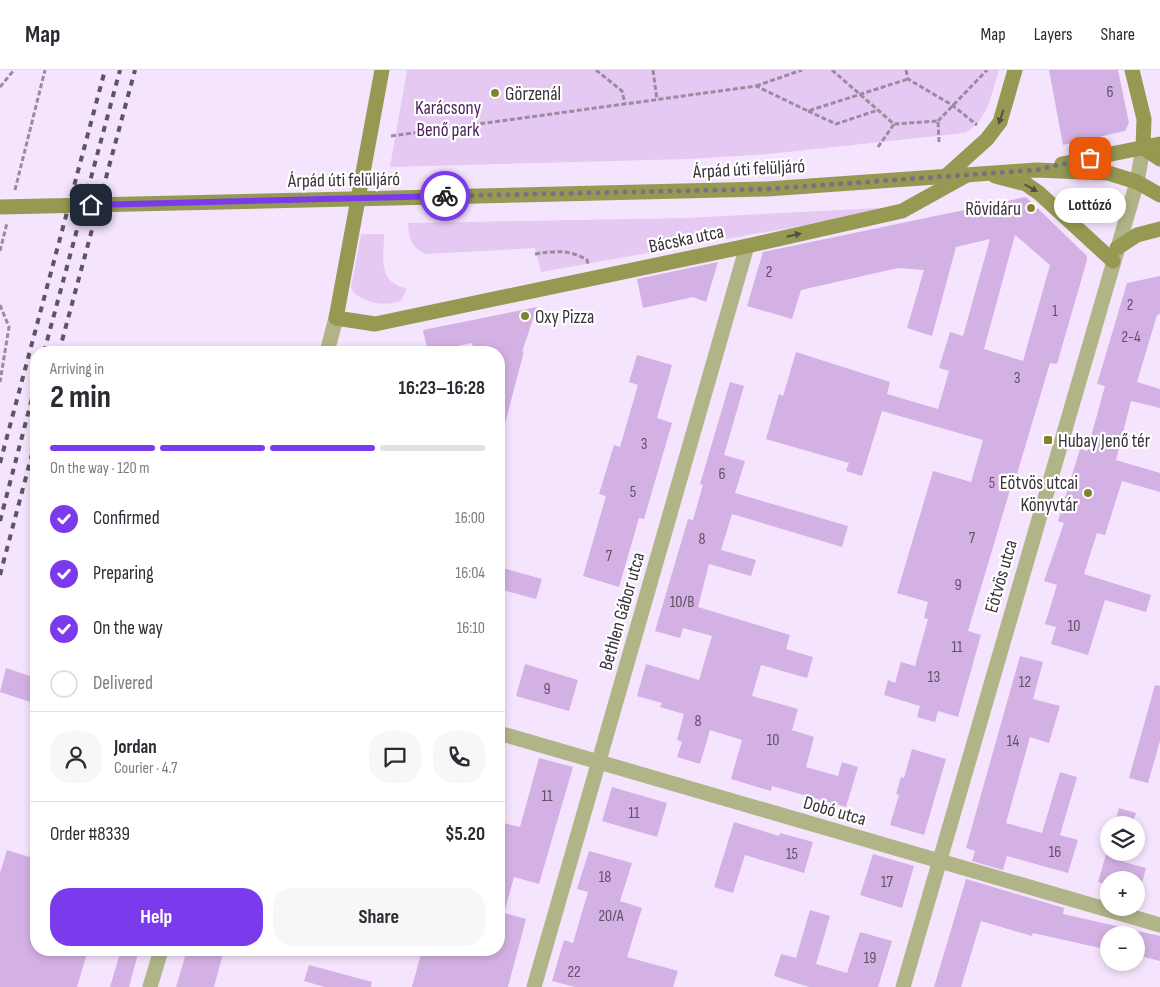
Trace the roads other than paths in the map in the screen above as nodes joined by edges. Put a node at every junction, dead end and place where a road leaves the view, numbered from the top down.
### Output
1 (382, 70) edge
2 (1015, 70) edge
3 (1132, 70) edge
4 (1160, 144) edge
5 (1143, 148) junction
6 (1160, 159) edge
7 (1036, 170) junction
8 (984, 173) junction
9 (967, 175) junction
10 (946, 176) junction
11 (1138, 182) junction
12 (1160, 195) edge
13 (5, 210) edge
14 (1160, 230) edge
15 (747, 246) junction
16 (1115, 255) junction
17 (336, 318) junction
18 (329, 346) edge
19 (505, 735) edge
20 (599, 761) junction
21 (938, 861) junction
22 (1160, 925) edge
23 (159, 956) edge
24 (150, 987) edge
25 (534, 987) edge
26 (903, 987) edge

1 - 17 main road
2 -> 10 main road
3 - 5 main road
4 - 5 main road, Bácska utca
5 - 6 main road
5 - 7 main road, Bácska utca
5 - 11 street, Eötvös utca
7 - 8 main road, Bácska utca
7 - 11 main road, Bácska utca
8 - 9 main road, Bácska utca
8 -> 16 main road
9 - 10 main road, Árpád úti felüljáró
15 -> 9 main road, Bácska utca
10 - 13 main road, Árpád úti felüljáró, bridge
11 - 12 main road, Bácska utca
11 - 16 street, Eötvös utca
14 - 16 main road
15 - 17 main road, Bácska utca
15 - 20 street, Bethlen Gábor utca
16 - 21 street, Eötvös utca
17 - 18 street
19 - 20 street, Dobó utca
20 - 21 street, Dobó utca
20 - 25 street, Bethlen Gábor utca
21 - 22 street, Dobó utca
21 - 26 street, Eötvös utca
23 - 24 street

